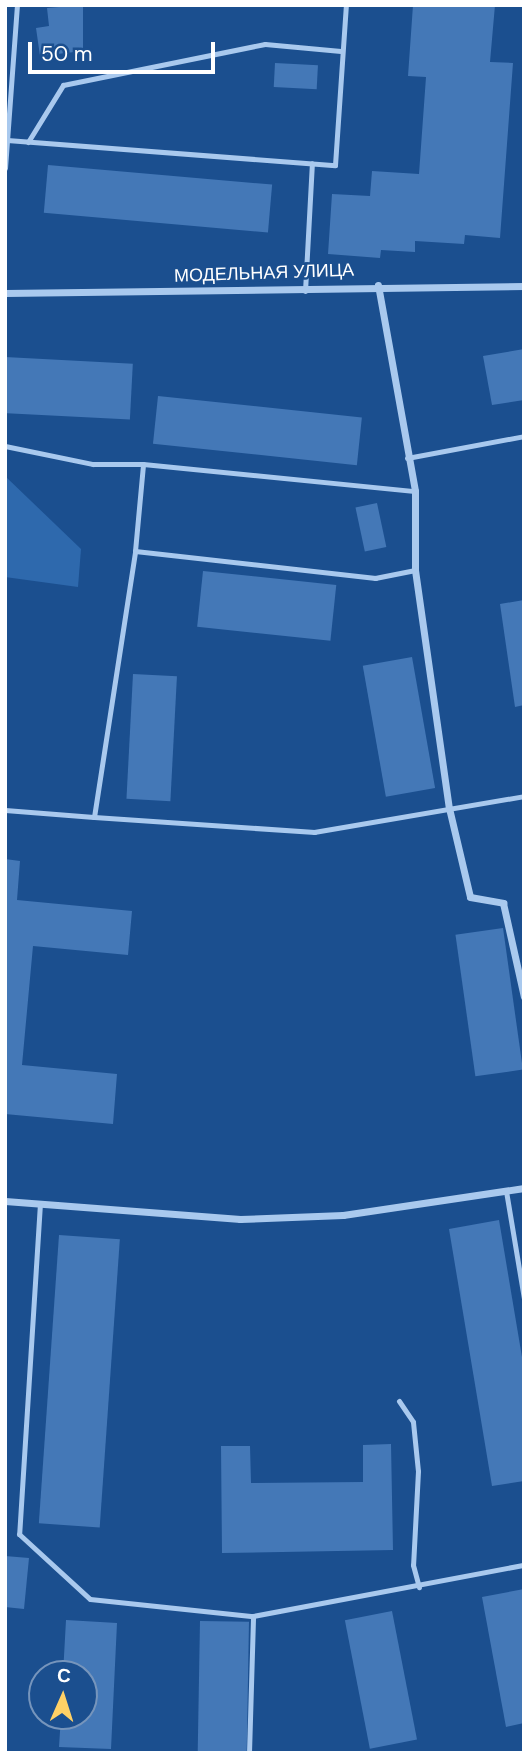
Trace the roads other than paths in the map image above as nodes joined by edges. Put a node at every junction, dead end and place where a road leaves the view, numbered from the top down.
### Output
1 (17, 5) edge
2 (346, 5) edge
3 (341, 51) junction
4 (7, 140) junction
5 (29, 142) junction
6 (312, 163) junction
7 (5, 168) edge
8 (378, 285) junction
9 (524, 285) edge
10 (305, 291) junction
11 (5, 293) edge
12 (524, 436) edge
13 (5, 446) edge
14 (407, 458) junction
15 (143, 464) junction
16 (415, 491) junction
17 (135, 551) junction
18 (415, 570) junction
19 (524, 796) edge
20 (449, 808) junction
21 (5, 810) edge
22 (94, 817) junction
23 (524, 997) edge
24 (524, 1188) edge
25 (506, 1191) junction
26 (5, 1201) edge
27 (40, 1203) junction
28 (524, 1298) edge
29 (399, 1401) dead end
30 (524, 1565) edge
31 (418, 1587) junction
32 (253, 1616) junction
33 (249, 1753) edge

1 - 4 lane
2 - 3 lane
3 - 5 lane
3 - 6 lane
4 - 5 lane
4 - 7 lane
5 - 6 lane
6 - 10 lane
8 - 9 street, МОДЕЛЬНАЯ УЛИЦА
8 - 10 street, МОДЕЛЬНАЯ УЛИЦА
8 - 14 street
10 - 11 street, МОДЕЛЬНАЯ УЛИЦА
12 - 14 lane
13 - 15 lane
14 - 16 street
15 - 16 lane
15 - 17 lane
16 - 18 street
17 - 18 lane
17 - 22 lane
18 - 20 street
19 - 20 lane
20 - 22 lane
20 - 23 street
21 - 22 lane
24 - 25 street
25 - 27 street
25 - 28 lane
26 - 27 street
27 - 32 lane
29 - 31 lane
30 - 31 lane
31 - 32 lane
32 - 33 lane

